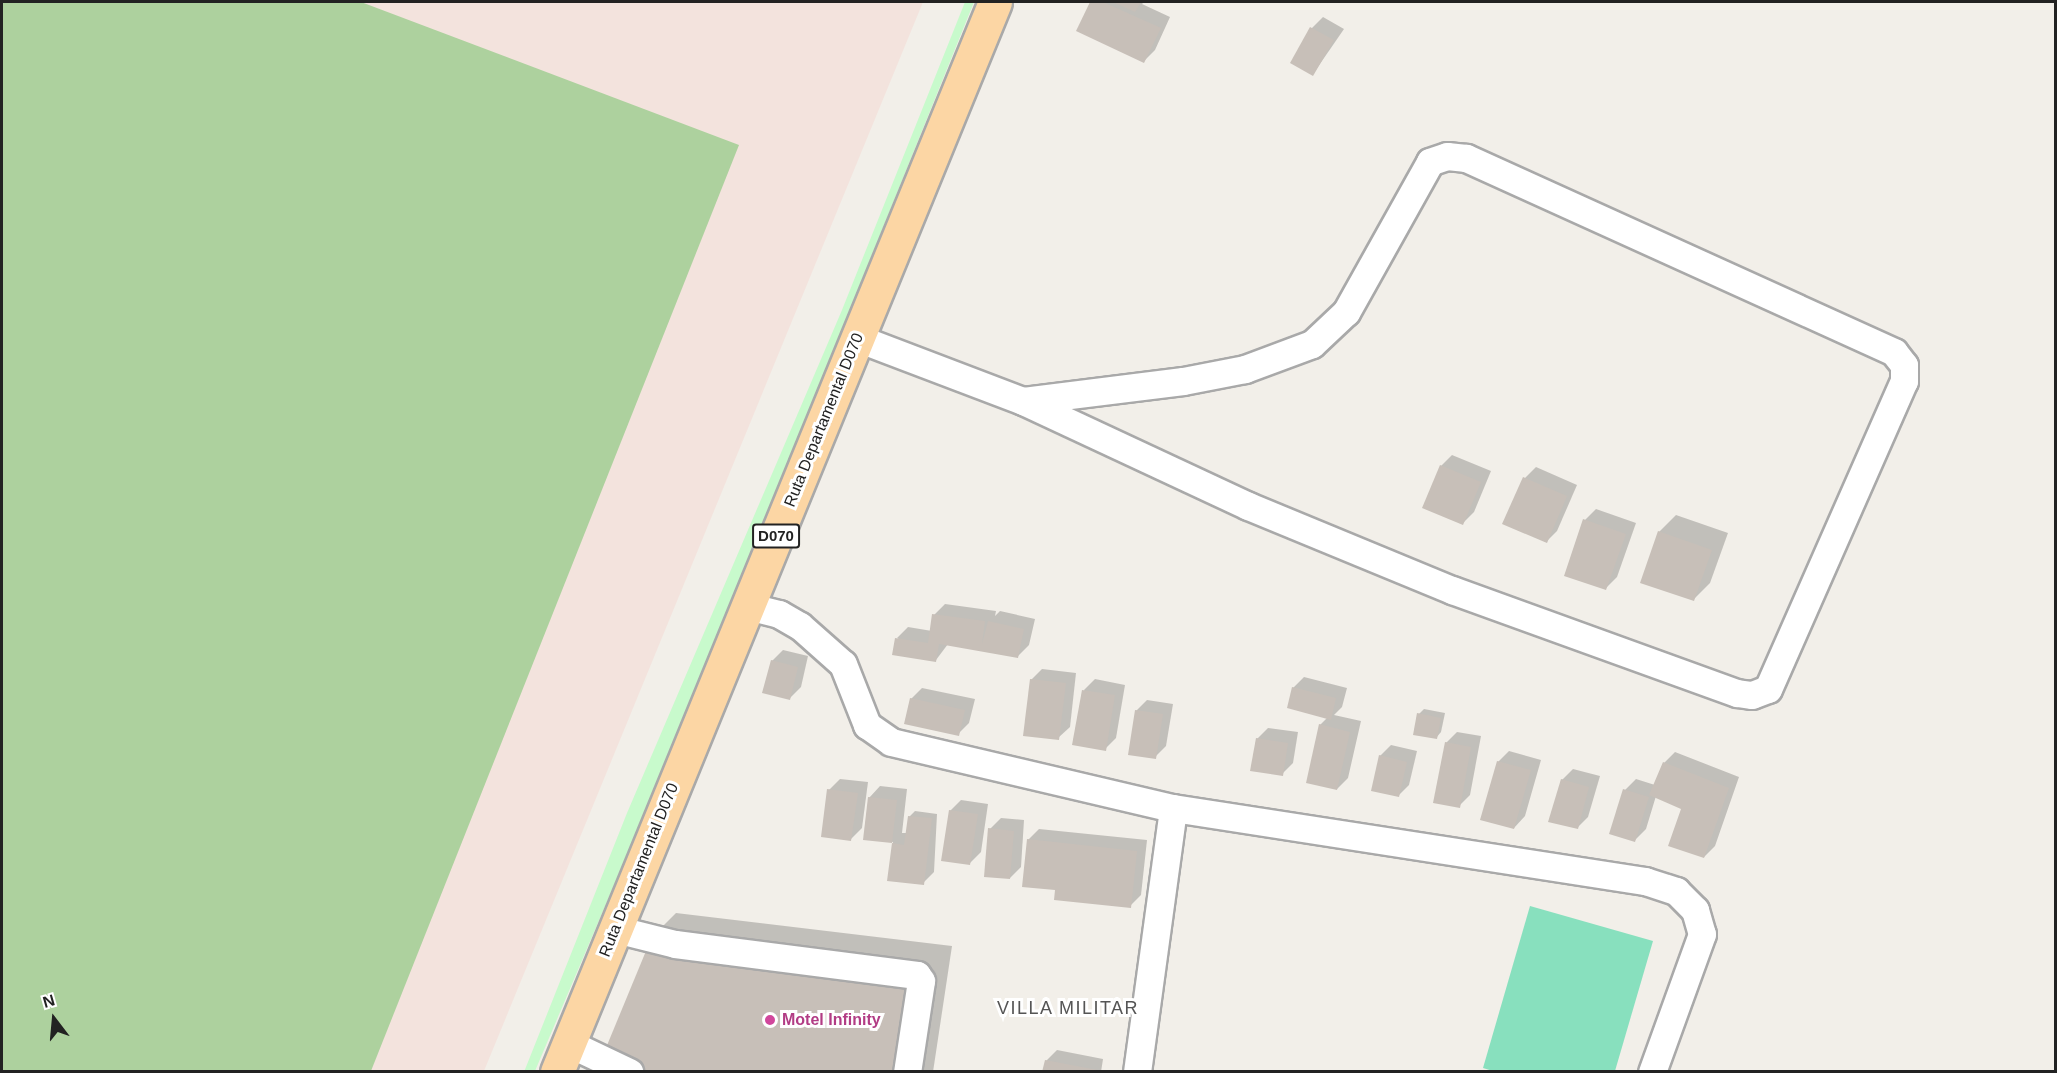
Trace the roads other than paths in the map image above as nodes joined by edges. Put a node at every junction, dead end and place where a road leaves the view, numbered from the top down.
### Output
1 (995, 2) edge
2 (857, 338) junction
3 (1023, 401) junction
4 (747, 606) junction
5 (1173, 808) junction
6 (615, 929) junction
7 (562, 1057) edge
8 (1142, 1070) edge
9 (629, 1071) edge
10 (907, 1071) edge
11 (1652, 1071) edge

1 - 2 main road, Ruta Departamental D070 / D070
2 - 3 street
2 - 4 main road, Ruta Departamental D070 / D070
3 - 3 street
4 - 5 street
4 - 6 main road, Ruta Departamental D070 / D070
5 - 8 street
5 - 11 street
6 - 7 main road, Ruta Departamental D070 / D070
6 - 10 street
7 - 9 street

